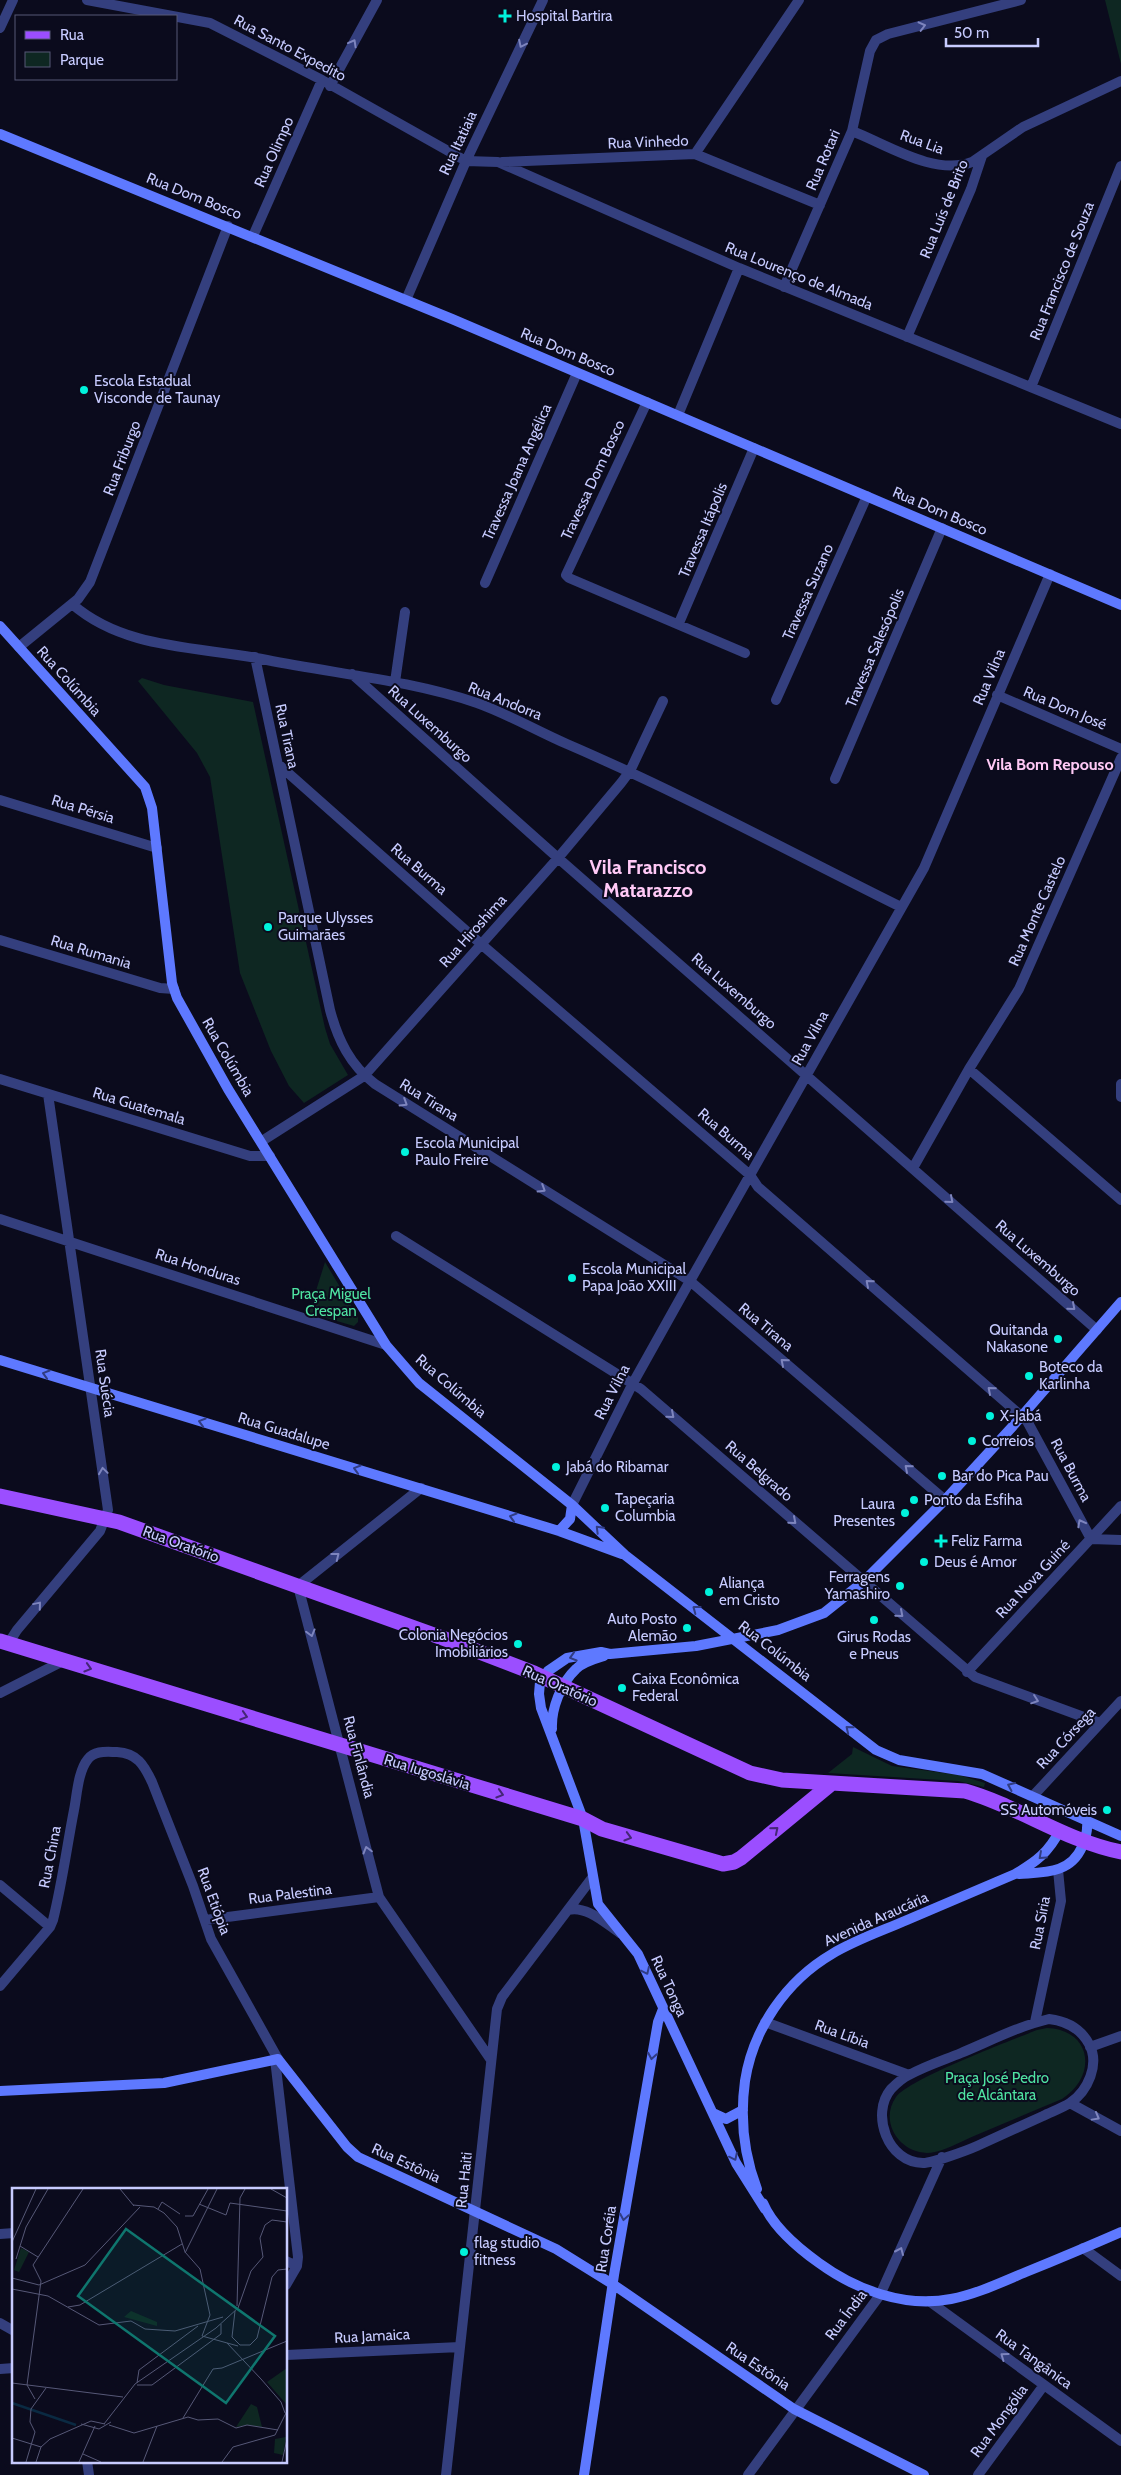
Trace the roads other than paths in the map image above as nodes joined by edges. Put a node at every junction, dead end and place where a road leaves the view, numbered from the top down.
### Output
1 (13, 0) edge
2 (87, 0) edge
3 (377, 0) edge
4 (543, 0) edge
5 (799, 0) edge
6 (1021, 0) edge
7 (167, 15) edge
8 (178, 17) edge
9 (0, 28) edge
10 (1121, 81) edge
11 (326, 83) junction
12 (852, 132) junction
13 (0, 134) edge
14 (695, 154) junction
15 (982, 156) junction
16 (466, 161) junction
17 (498, 162) junction
18 (1121, 166) edge
19 (1117, 187) edge
20 (820, 205) junction
21 (228, 226) junction
22 (253, 236) junction
23 (738, 268) junction
24 (784, 287) junction
25 (406, 300) junction
26 (907, 337) junction
27 (577, 373) junction
28 (1031, 387) junction
29 (647, 402) junction
30 (678, 416) junction
31 (1121, 424) edge
32 (754, 448) junction
33 (868, 496) junction
34 (942, 528) junction
35 (1050, 574) junction
36 (485, 583) dead end
37 (72, 604) junction
38 (1121, 604) edge
39 (405, 612) dead end
40 (679, 623) junction
41 (0, 626) edge
42 (19, 647) junction
43 (745, 653) dead end
44 (255, 658) junction
45 (352, 674) junction
46 (395, 682) junction
47 (998, 695) junction
48 (776, 700) dead end
49 (663, 701) dead end
50 (1121, 749) edge
51 (1121, 758) edge
52 (278, 764) junction
53 (630, 771) junction
54 (835, 779) dead end
55 (0, 800) edge
56 (157, 848) junction
57 (558, 858) junction
58 (901, 907) junction
59 (0, 940) edge
60 (481, 944) junction
61 (174, 989) junction
62 (969, 1069) junction
63 (807, 1075) junction
64 (364, 1076) junction
65 (0, 1079) edge
66 (1121, 1084) edge
67 (48, 1094) junction
68 (1121, 1097) edge
69 (262, 1141) junction
70 (270, 1156) junction
71 (913, 1168) junction
72 (750, 1175) junction
73 (1121, 1200) edge
74 (0, 1219) edge
75 (396, 1236) dead end
76 (70, 1240) junction
77 (690, 1281) junction
78 (1121, 1302) edge
79 (1097, 1330) junction
80 (386, 1345) junction
81 (0, 1360) edge
82 (633, 1383) junction
83 (91, 1388) junction
84 (1021, 1416) junction
85 (421, 1488) junction
86 (0, 1496) edge
87 (945, 1500) junction
88 (572, 1505) junction
89 (1121, 1506) edge
90 (106, 1519) junction
91 (559, 1531) junction
92 (1091, 1538) junction
93 (1121, 1540) edge
94 (625, 1555) junction
95 (863, 1582) junction
96 (298, 1586) junction
97 (735, 1638) junction
98 (4, 1643) edge
99 (610, 1654) junction
100 (64, 1661) junction
101 (967, 1672) junction
102 (543, 1677) junction
103 (564, 1687) junction
104 (0, 1694) edge
105 (1121, 1701) edge
106 (1100, 1722) junction
107 (552, 1738) junction
108 (340, 1745) junction
109 (127, 1753) joint
110 (831, 1784) junction
111 (1033, 1796) junction
112 (583, 1819) junction
113 (1087, 1821) junction
114 (1105, 1829) junction
115 (1060, 1830) junction
116 (1121, 1830) edge
117 (1121, 1836) edge
118 (1085, 1841) junction
119 (1121, 1852) edge
120 (1058, 1870) junction
121 (1016, 1874) junction
122 (592, 1878) junction
123 (0, 1885) edge
124 (379, 1897) junction
125 (568, 1910) junction
126 (205, 1920) junction
127 (50, 1926) junction
128 (624, 1936) junction
129 (0, 1986) edge
130 (663, 2009) junction
131 (765, 2022) junction
132 (1035, 2022) junction
133 (1121, 2036) edge
134 (1090, 2047) junction
135 (276, 2059) junction
136 (491, 2060) junction
137 (909, 2075) junction
138 (0, 2091) edge
139 (1070, 2103) junction
140 (743, 2110) junction
141 (713, 2113) junction
142 (1121, 2131) edge
143 (942, 2157) junction
144 (765, 2209) junction
145 (476, 2212) junction
146 (1121, 2232) edge
147 (1083, 2248) junction
148 (288, 2262) edge
149 (297, 2266) junction
150 (1121, 2276) edge
151 (288, 2282) edge
152 (614, 2285) junction
153 (880, 2295) junction
154 (929, 2301) junction
155 (0, 2323) edge
156 (12, 2330) edge
157 (460, 2347) junction
158 (288, 2355) edge
159 (1044, 2385) junction
160 (794, 2409) junction
161 (1121, 2441) edge
162 (87, 2462) edge
163 (89, 2475) edge
164 (446, 2475) edge
165 (584, 2475) edge
166 (748, 2475) edge
167 (924, 2475) edge
168 (978, 2475) edge

1 - 9 street
2 - 7 street, Rua Santo Expedito
11 -> 3 street, Rua Olimpo
4 -> 16 street, Rua Itatiaia
5 - 14 street
12 -> 6 street, Rua Rotari
8 - 11 street, Rua Santo Expedito
10 - 15 street, Rua Luís de Brito
11 - 16 street, Rua Santo Expedito
11 - 22 street, Rua Olimpo
12 - 15 street, Rua Lia
12 - 20 street, Rua Rotari
13 - 21 main road, Rua Dom Bosco
14 - 17 street, Rua Vinhedo
14 - 20 street, Rua Vinhedo
15 - 26 street, Rua Luís de Brito
16 - 17 street, Rua Lourenço de Almada
16 - 25 street, Rua Itatiaia
17 - 23 street, Rua Lourenço de Almada
18 - 19 street, Rua Francisco de Souza
19 - 28 street, Rua Francisco de Souza
20 - 24 street, Rua Rotari
21 - 22 main road, Rua Dom Bosco
21 - 37 street, Rua Friburgo
22 - 25 main road, Rua Dom Bosco
23 - 24 street, Rua Lourenço de Almada
23 - 30 street
24 - 26 street, Rua Lourenço de Almada
25 - 27 main road, Rua Dom Bosco
26 - 28 street, Rua Lourenço de Almada
27 - 29 main road, Rua Dom Bosco
27 - 36 street, Travessa Joana Angélica
28 - 31 street, Rua Lourenço de Almada
29 - 30 main road, Rua Dom Bosco
29 - 40 street, Travessa Dom Bosco
30 - 32 main road, Rua Dom Bosco
32 - 33 main road, Rua Dom Bosco
32 - 40 street, Travessa Itápolis
33 - 34 main road, Rua Dom Bosco
33 - 48 street, Travessa Suzano
34 - 35 main road, Rua Dom Bosco
34 - 54 street, Travessa Salesópolis
35 - 38 main road, Rua Dom Bosco
35 - 47 street, Rua Vilna
37 - 42 street, Rua Friburgo
37 - 44 street, Rua Andorra
39 - 46 street
40 - 43 street
41 - 42 main road, Rua Colúmbia
42 - 56 main road, Rua Colúmbia
44 - 45 street, Rua Andorra
44 - 52 street, Rua Tirana
45 - 46 street, Rua Andorra
45 - 57 street, Rua Luxemburgo
46 - 53 street, Rua Andorra
47 - 50 street, Rua Dom José
47 - 58 street, Rua Vilna
49 - 53 street, Rua Hiroshima
51 - 62 street, Rua Monte Castelo
52 - 60 street, Rua Burma
52 - 64 street, Rua Tirana
53 - 57 street, Rua Hiroshima
53 - 58 street, Rua Andorra
55 - 56 street, Rua Pérsia
56 - 61 main road, Rua Colúmbia
57 - 60 street, Rua Hiroshima
57 - 63 street, Rua Luxemburgo
58 - 63 street, Rua Vilna
59 - 61 street, Rua Rumania
60 - 64 street, Rua Hiroshima
60 - 72 street, Rua Burma
61 - 69 main road, Rua Colúmbia
62 - 71 street, Rua Monte Castelo
62 - 73 street
63 - 71 street, Rua Luxemburgo
63 - 72 street, Rua Vilna
64 - 69 street, Rua Hiroshima
64 -> 77 street, Rua Tirana
65 - 67 street, Rua Guatemala
66 - 68 street
67 - 70 street, Rua Guatemala
67 - 76 street, Rua Suécia
69 - 70 main road, Rua Colúmbia
70 - 80 main road, Rua Colúmbia
71 -> 79 street, Rua Luxemburgo
72 - 77 street, Rua Vilna
84 -> 72 street, Rua Burma
74 - 76 street, Rua Honduras
75 - 82 street, Rua Belgrado
76 - 80 street, Rua Honduras
76 - 83 street, Rua Suécia
77 - 82 street, Rua Vilna
87 -> 77 street, Rua Tirana
78 - 79 main road
79 - 84 main road
80 - 88 main road, Rua Colúmbia
83 -> 81 main road, Rua Guadalupe
82 - 88 street, Rua Vilna
82 -> 95 street, Rua Belgrado
85 -> 83 main road, Rua Guadalupe
90 -> 83 street, Rua Suécia
84 - 87 main road
92 -> 84 street, Rua Burma
91 -> 85 main road, Rua Guadalupe
96 -> 85 street
86 - 90 main road, Rua Oratório
87 - 95 main road
88 - 91 main road
94 -> 88 main road, Rua Colúmbia
89 - 92 street, Rua Nova Guiné
90 - 96 main road, Rua Oratório
98 -> 90 street
91 - 94 main road, Rua Guadalupe
92 - 93 street
92 - 101 street, Rua Nova Guiné
97 -> 94 main road, Rua Colúmbia
95 - 97 main road
95 -> 101 street, Rua Belgrado
96 - 102 main road, Rua Oratório
96 -> 108 street, Rua Finlândia
97 - 99 main road
111 -> 97 main road, Rua Colúmbia
98 - 100 main road, Rua Iugoslávia
99 -> 102 main road
99 - 103 main road
100 - 104 street
100 -> 108 main road, Rua Iugoslávia
101 -> 106 street, Rua Belgrado
102 - 103 main road, Rua Oratório
102 - 107 main road
103 - 107 main road
103 - 110 main road, Rua Oratório
105 - 106 street, Rua Córsega
106 - 111 street, Rua Córsega
107 - 112 main road
108 -> 112 main road, Rua Iugoslávia
124 -> 108 street, Rua Finlândia
109 - 126 street, Rua Etiópia
109 - 127 street, Rua China
112 -> 110 main road, Rua Iugoslávia
110 - 115 main road, Rua Oratório
111 - 113 main road, Rua Colúmbia
112 - 122 main road
113 - 114 main road, Rua Colúmbia
113 - 118 main road
114 - 116 main road
114 - 117 main road, Rua Colúmbia
115 - 118 main road, Rua Oratório
115 -> 121 main road, Avenida Araucária
118 - 119 main road, Rua Oratório
118 - 120 main road
120 - 121 main road, Avenida Araucária
120 - 132 street, Rua Síria
121 - 131 main road, Avenida Araucária
122 - 125 street, Rua Haiti
122 - 128 main road, Rua Tonga
123 - 127 street
124 - 126 street, Rua Palestina
124 - 136 street, Rua Finlândia
125 - 128 street
125 - 136 street, Rua Haiti
126 - 135 street, Rua Etiópia
127 - 129 street, Rua China
128 -> 130 main road, Rua Tonga
130 - 141 main road, Rua Tonga
130 -> 152 main road, Rua Coréia
131 - 137 street, Rua Líbia
131 - 140 main road, Avenida Araucária
132 - 134 street
132 - 137 street
133 - 134 street
134 - 139 street
135 - 138 main road
135 - 145 main road, Rua Estônia
135 - 149 street, Rua Etiópia
136 - 145 street, Rua Haiti
137 - 143 street
139 -> 142 street
139 - 143 street
140 - 141 main road
140 - 144 main road, Avenida Araucária
141 -> 144 main road, Rua Tonga
153 -> 143 street, Rua Índia
144 - 153 main road, Avenida Araucária
145 - 152 main road, Rua Estônia
145 - 157 street, Rua Haiti
146 - 147 main road, Avenida Araucária
147 - 150 street
147 - 154 main road, Avenida Araucária
148 - 149 street
149 - 151 street
152 - 160 main road, Rua Estônia
152 - 165 main road, Rua Coréia
153 - 154 main road, Avenida Araucária
153 - 160 street, Rua Índia
159 -> 154 street, Rua Tangânica
155 - 156 street
157 - 158 street, Rua Jamaica
157 - 164 street, Rua Haiti
159 - 161 street, Rua Tangânica
159 - 168 street, Rua Mongólia
160 - 166 street, Rua Índia
160 - 167 main road, Rua Estônia
162 - 163 street

